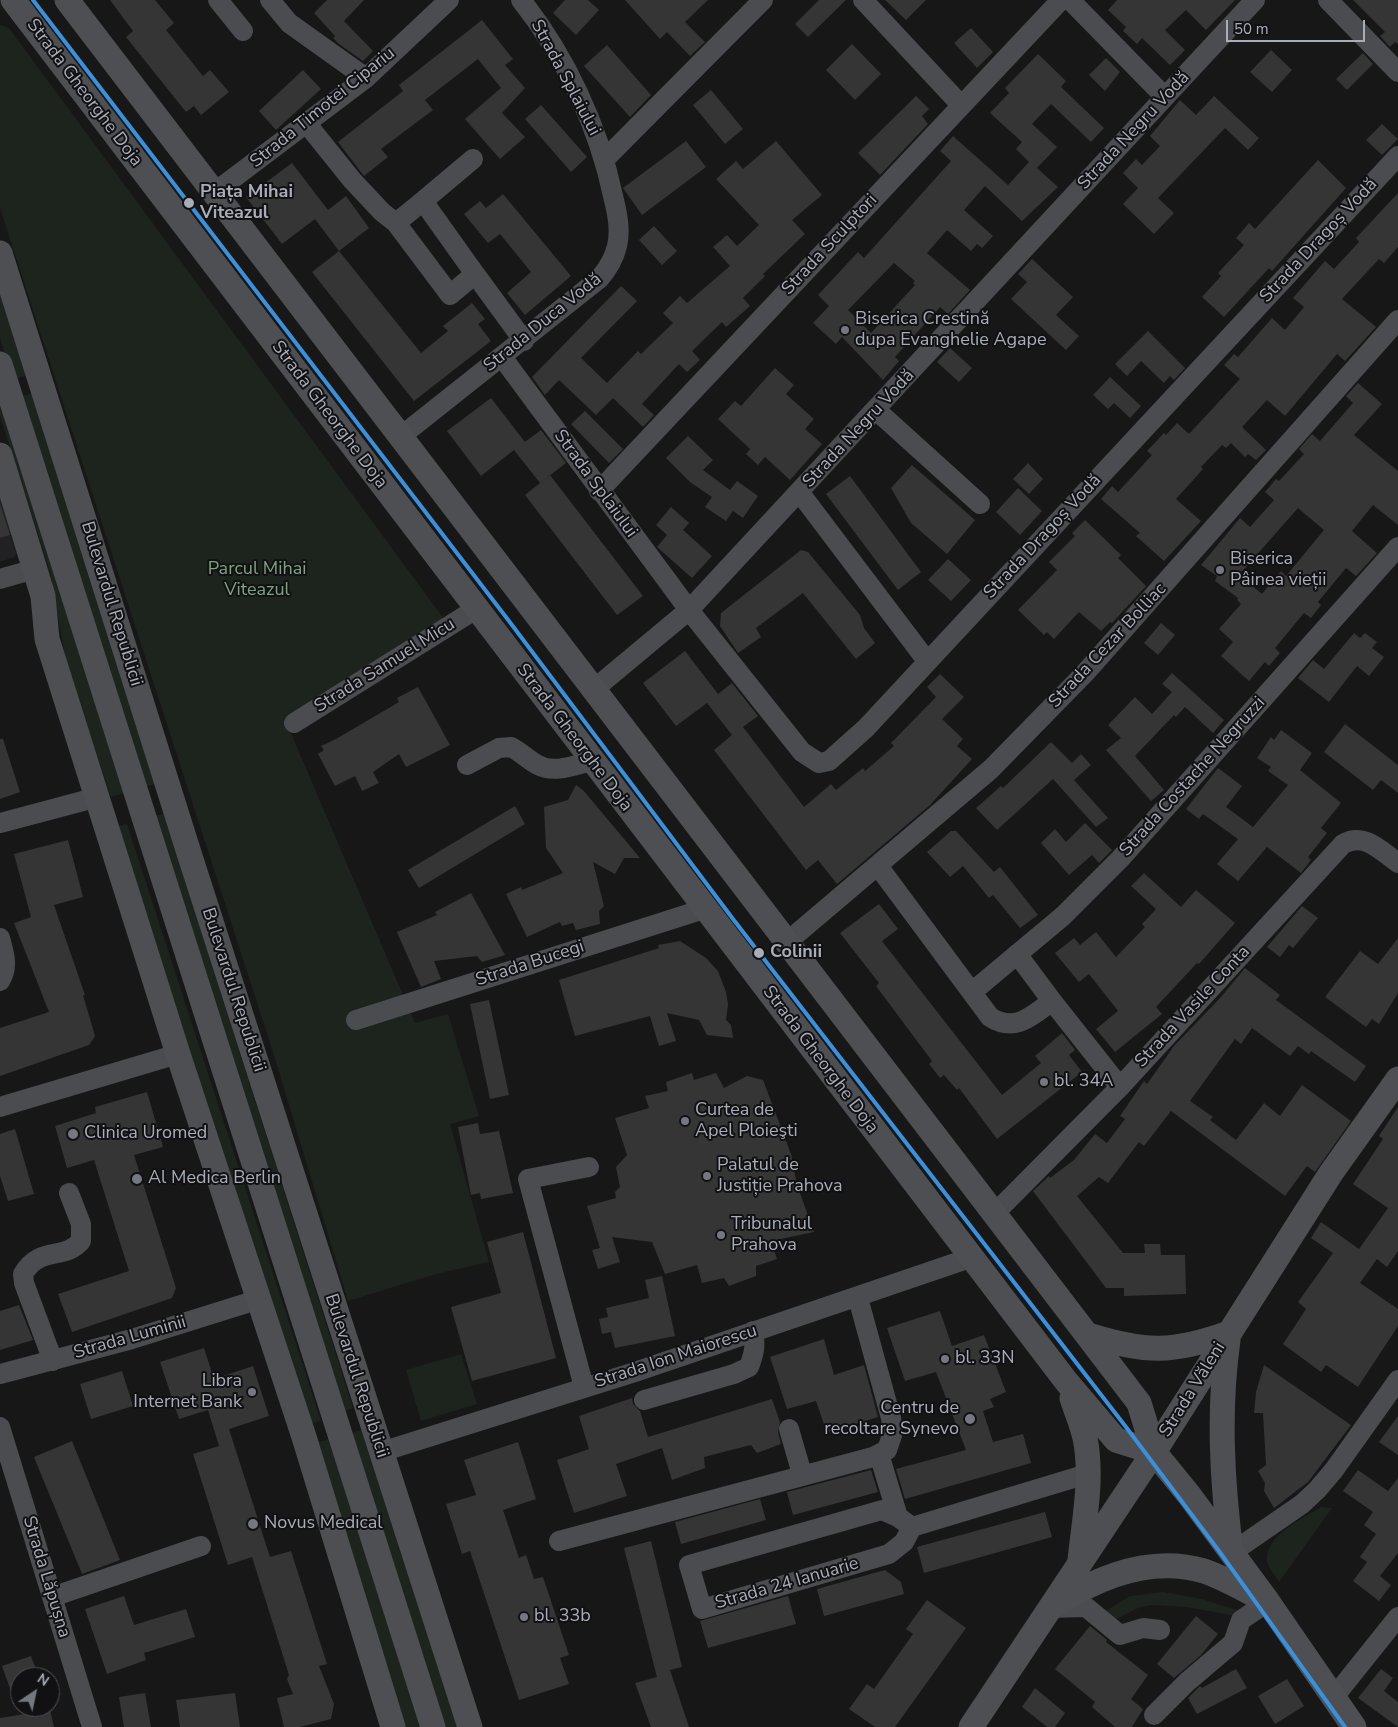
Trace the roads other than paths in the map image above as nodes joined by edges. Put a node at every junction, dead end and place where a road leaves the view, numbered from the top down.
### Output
1 (13, 0) edge
2 (67, 0) edge
3 (218, 0) edge
4 (270, 0) edge
5 (449, 0) edge
6 (763, 0) edge
7 (863, 0) edge
8 (1061, 0) edge
9 (1070, 0) edge
10 (1255, 0) edge
11 (1328, 0) edge
12 (528, 3) edge
13 (0, 4) edge
14 (31, 24) junction
15 (242, 31) dead end
16 (1398, 72) edge
17 (366, 78) junction
18 (1165, 97) junction
19 (961, 106) junction
20 (307, 124) junction
21 (1398, 156) edge
22 (605, 158) junction
23 (473, 159) dead end
24 (215, 192) junction
25 (424, 201) junction
26 (396, 223) junction
27 (0, 253) edge
28 (475, 274) junction
29 (1398, 320) edge
30 (524, 341) junction
31 (502, 357) junction
32 (0, 364) edge
33 (876, 410) junction
34 (400, 437) junction
35 (0, 455) edge
36 (599, 491) junction
37 (800, 493) junction
38 (980, 504) dead end
39 (1398, 547) edge
40 (35, 569) junction
41 (0, 579) edge
42 (476, 609) junction
43 (689, 610) junction
44 (928, 661) junction
45 (593, 690) junction
46 (294, 723) dead end
47 (592, 761) junction
48 (467, 765) dead end
49 (98, 797) junction
50 (0, 823) edge
51 (1398, 863) edge
52 (878, 866) junction
53 (704, 909) junction
54 (0, 938) edge
55 (787, 942) junction
56 (1017, 954) junction
57 (0, 981) edge
58 (972, 992) junction
59 (1052, 1001) junction
60 (356, 1020) dead end
61 (178, 1054) junction
62 (1398, 1079) edge
63 (1120, 1087) junction
64 (0, 1107) edge
65 (589, 1167) dead end
66 (70, 1193) dead end
67 (996, 1213) junction
68 (970, 1258) junction
69 (858, 1298) junction
70 (260, 1299) junction
71 (753, 1331) junction
72 (1230, 1333) junction
73 (1088, 1335) junction
74 (54, 1361) junction
75 (0, 1374) edge
76 (1398, 1380) edge
77 (1066, 1381) junction
78 (584, 1387) junction
79 (644, 1400) dead end
80 (0, 1427) edge
81 (789, 1429) dead end
82 (381, 1452) junction
83 (1154, 1452) junction
84 (879, 1454) junction
85 (802, 1474) junction
86 (1087, 1474) junction
87 (905, 1522) junction
88 (559, 1541) dead end
89 (201, 1546) dead end
90 (1231, 1553) junction
91 (1080, 1565) junction
92 (52, 1597) junction
93 (1268, 1602) junction
94 (1051, 1608) junction
95 (1398, 1617) edge
96 (1160, 1630) dead end
97 (1334, 1697) junction
98 (1154, 1715) dead end
99 (92, 1727) edge
100 (393, 1727) edge
101 (433, 1727) edge
102 (470, 1727) edge
103 (972, 1727) edge
104 (1354, 1727) edge

1 - 14 main road, Strada Gheorghe Doja
2 - 24 main road
3 - 15 street
4 - 17 street
5 - 17 street, Strada Timotei Cipariu
6 - 22 street
7 - 19 street
8 - 19 street, Strada Sculptori
9 - 18 street
10 - 18 street, Strada Negru Vodă
11 - 16 street
12 - 22 street, Strada Splaiului
13 - 14 main road
14 - 42 main road, Strada Gheorghe Doja
17 - 20 street, Strada Timotei Cipariu
18 - 33 street, Strada Negru Vodă
19 - 36 street, Strada Sculptori
20 - 24 street, Strada Timotei Cipariu
20 - 26 street
21 - 44 street, Strada Dragoș Vodă
22 - 30 street, Strada Duca Vodă
23 - 25 street
24 - 34 main road
25 - 26 street
25 - 28 street
26 - 28 street
27 - 82 main road, Bulevardul Republicii
28 - 30 street
29 - 52 street, Strada Cezar Bolliac
30 - 31 street, Strada Duca Vodă
31 - 34 street, Strada Duca Vodă
31 - 36 street, Strada Splaiului
32 - 101 main road, Bulevardul Republicii
33 - 37 street, Strada Negru Vodă
33 - 38 street
34 - 45 main road
35 - 40 main road
36 - 43 street, Strada Splaiului
37 - 43 street, Strada Negru Vodă
37 - 44 street
39 - 56 street, Strada Costache Negruzzi
40 - 41 street
40 - 49 main road
42 - 46 street, Strada Samuel Micu
42 - 47 main road, Strada Gheorghe Doja
43 - 44 street, Strada Dragoș Vodă
43 - 45 street, Strada Negru Vodă
45 - 55 main road
47 - 48 street
47 - 53 main road, Strada Gheorghe Doja
49 - 50 street
49 - 61 main road
51 - 63 street, Strada Vasile Conta
52 - 55 street, Strada Cezar Bolliac
52 - 58 street
53 - 60 street, Strada Bucegi
53 - 68 main road, Strada Gheorghe Doja
54 - 57 street
55 - 67 main road
56 - 58 street, Strada Costache Negruzzi
56 - 59 street
58 - 59 street
59 - 63 street
61 - 64 street
61 - 70 main road
62 - 72 main road, Strada Văleni
63 - 67 street, Strada Vasile Conta
65 - 78 street
66 - 74 street
67 - 73 main road
68 - 69 street, Strada Ion Maiorescu
68 - 77 main road, Strada Gheorghe Doja
69 - 71 street, Strada Ion Maiorescu
69 - 84 street
70 - 74 street, Strada Luminii
70 - 100 main road
71 - 78 street, Strada Ion Maiorescu
71 - 79 street
72 - 73 main road
72 - 83 main road, Strada Văleni
72 - 90 main road
73 - 83 main road
74 - 75 street, Strada Luminii
76 - 90 street
77 - 83 main road, Strada Gheorghe Doja
77 - 86 main road
78 - 82 street, Strada Ion Maiorescu
80 - 92 street, Strada Lăpușna
81 - 85 street
82 - 102 main road, Bulevardul Republicii
83 - 90 main road
83 - 91 main road, Strada Văleni
84 - 85 street
84 - 87 street
85 - 88 street
86 - 87 street, Strada 24 Ianuarie
86 - 91 main road
87 - 87 street, Strada 24 Ianuarie
89 - 92 street
90 - 93 main road
91 - 94 main road, Strada Văleni
92 - 99 street, Strada Lăpușna
93 - 94 main road
93 - 97 main road
93 - 98 street
94 - 96 street
94 - 103 main road, Strada Văleni
95 - 97 street
97 - 104 main road

